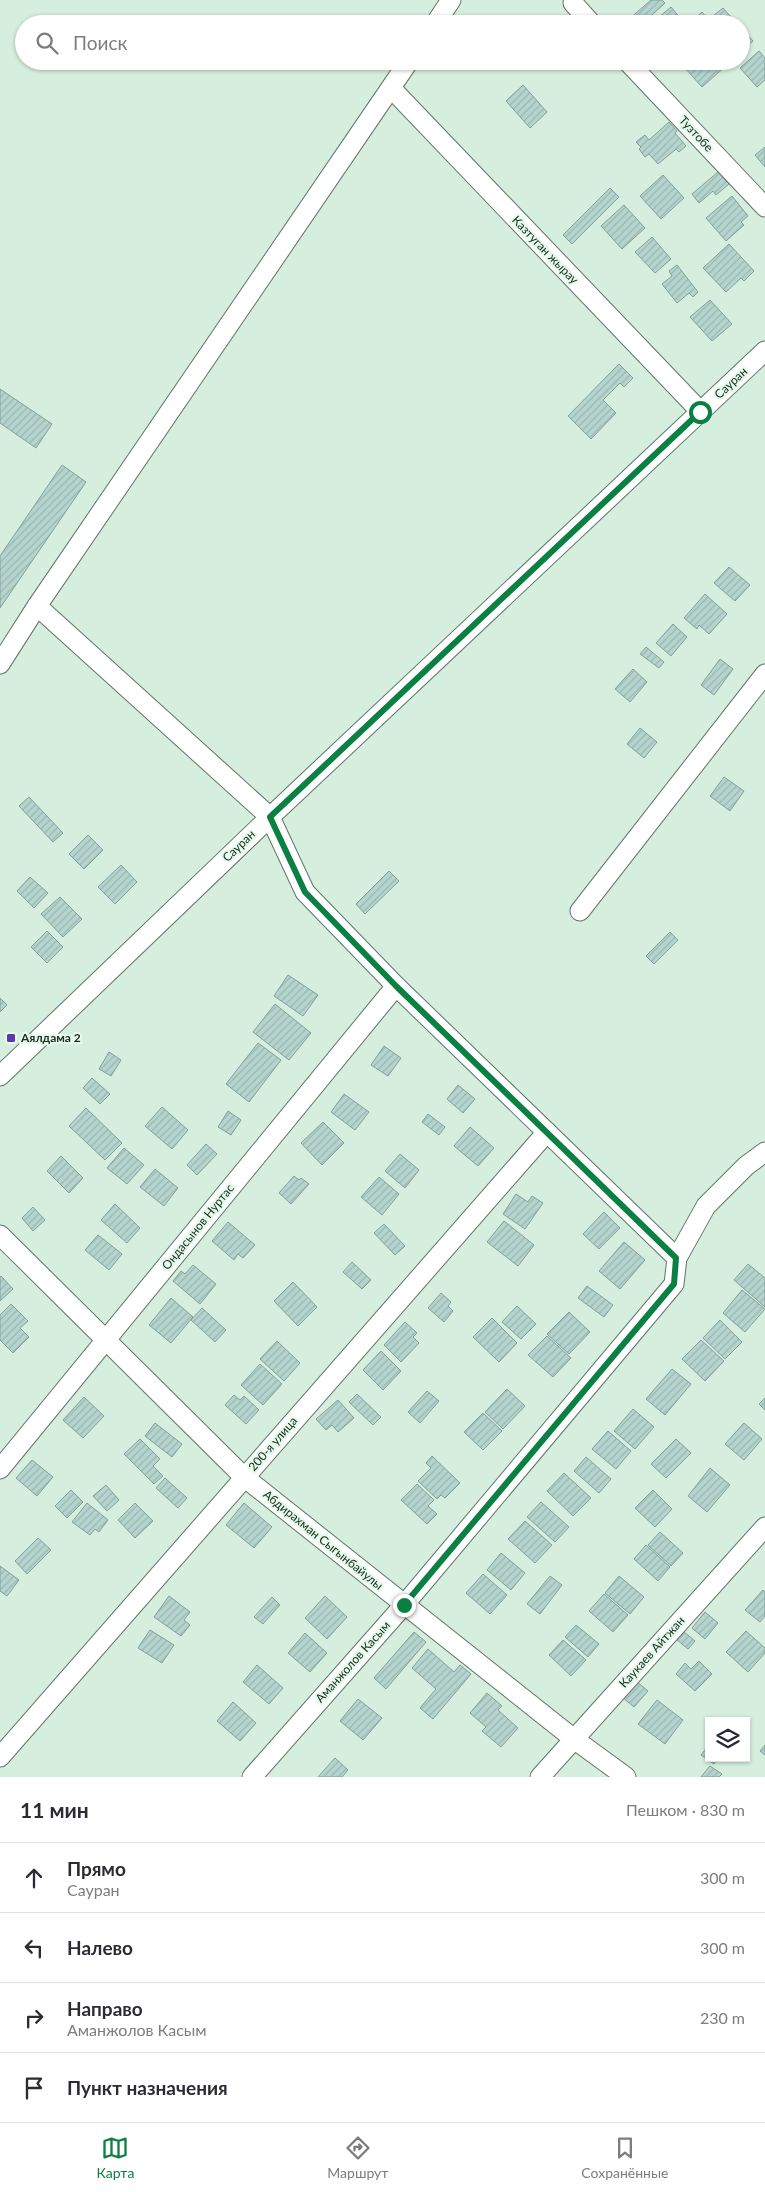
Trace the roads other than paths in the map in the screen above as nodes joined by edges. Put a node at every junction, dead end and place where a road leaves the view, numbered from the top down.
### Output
1 (451, 0) edge
2 (573, 3) dead end
3 (441, 15) edge
4 (584, 15) edge
5 (403, 70) edge
6 (636, 70) edge
7 (391, 88) junction
8 (765, 207) edge
9 (765, 351) edge
10 (700, 412) junction
11 (37, 606) junction
12 (0, 664) edge
13 (765, 674) edge
14 (270, 817) junction
15 (580, 911) dead end
16 (396, 986) junction
17 (0, 1076) edge
18 (547, 1132) junction
19 (765, 1152) edge
20 (0, 1234) edge
21 (676, 1258) junction
22 (106, 1340) junction
23 (0, 1469) edge
24 (244, 1477) junction
25 (765, 1527) edge
26 (404, 1605) junction
27 (574, 1739) junction
28 (0, 1757) edge
29 (252, 1777) edge
30 (540, 1777) edge
31 (626, 1777) edge

1 - 3 street
2 - 4 street
5 - 7 street
6 - 8 street, Тузтобе
7 - 10 street, Казтуган жырау
7 - 11 street
9 - 10 street, Сауран
10 - 14 street, Сауран
11 - 12 street
11 - 14 street
13 - 15 street
14 - 16 street
14 - 17 street, Сауран
16 - 18 street
16 - 22 street, Ондасынов Нуртас
18 - 21 street
18 - 24 street, 200-я улица
19 - 21 street, Аманжолов Касым
20 - 22 street, Абдирахман Сыгынбайулы
21 - 26 street, Аманжолов Касым
22 - 23 street, Ондасынов Нуртас
22 - 24 street, Абдирахман Сыгынбайулы
24 - 26 street, Абдирахман Сыгынбайулы
24 - 28 street, 200-я улица
25 - 27 street, Каукаев Айтжан
26 - 27 street, Абдирахман Сыгынбайулы
26 - 29 street, Аманжолов Касым
27 - 30 street, Каукаев Айтжан
27 - 31 street, Абдирахман Сыгынбайулы

